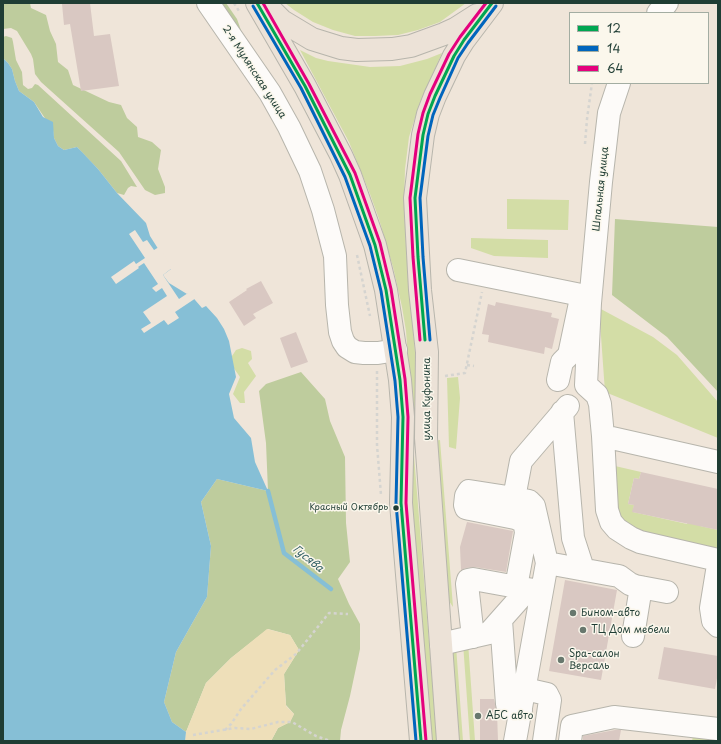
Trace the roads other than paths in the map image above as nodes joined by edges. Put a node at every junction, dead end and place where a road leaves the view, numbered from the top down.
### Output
1 (208, 3) edge
2 (257, 3) edge
3 (264, 3) edge
4 (491, 3) edge
5 (667, 3) edge
6 (659, 12) edge
7 (618, 84) edge
8 (458, 270) dead end
9 (588, 298) junction
10 (396, 350) junction
11 (558, 380) dead end
12 (603, 436) junction
13 (718, 462) edge
14 (514, 498) junction
15 (718, 560) edge
16 (547, 563) junction
17 (718, 565) edge
18 (583, 569) junction
19 (641, 587) junction
20 (529, 589) junction
21 (667, 592) dead end
22 (501, 620) junction
23 (718, 626) edge
24 (633, 636) dead end
25 (473, 637) junction
26 (441, 644) junction
27 (523, 700) junction
28 (718, 729) edge
29 (421, 741) edge
30 (448, 741) edge
31 (515, 741) edge
32 (544, 741) edge
33 (570, 741) edge

1 - 10 street, 2-я Мулянская улица
2 - 10 main road
3 - 4 main road
4 - 26 main road, улица Куфонина
5 - 6 street
7 - 9 street, Шпальная улица
8 - 9 street
9 - 11 street
9 - 12 street
10 - 29 main road
12 - 13 street
12 - 15 street
14 - 16 street
14 - 18 street
14 - 20 street
16 - 18 street
16 - 20 street
17 - 23 street
18 - 19 street
19 - 21 street
19 - 24 street
20 - 22 street
20 - 25 street
20 - 27 street
22 - 25 street
22 - 27 street
25 - 26 street
26 - 30 main road, улица Куфонина
27 - 31 street
27 - 32 street
28 - 33 street

